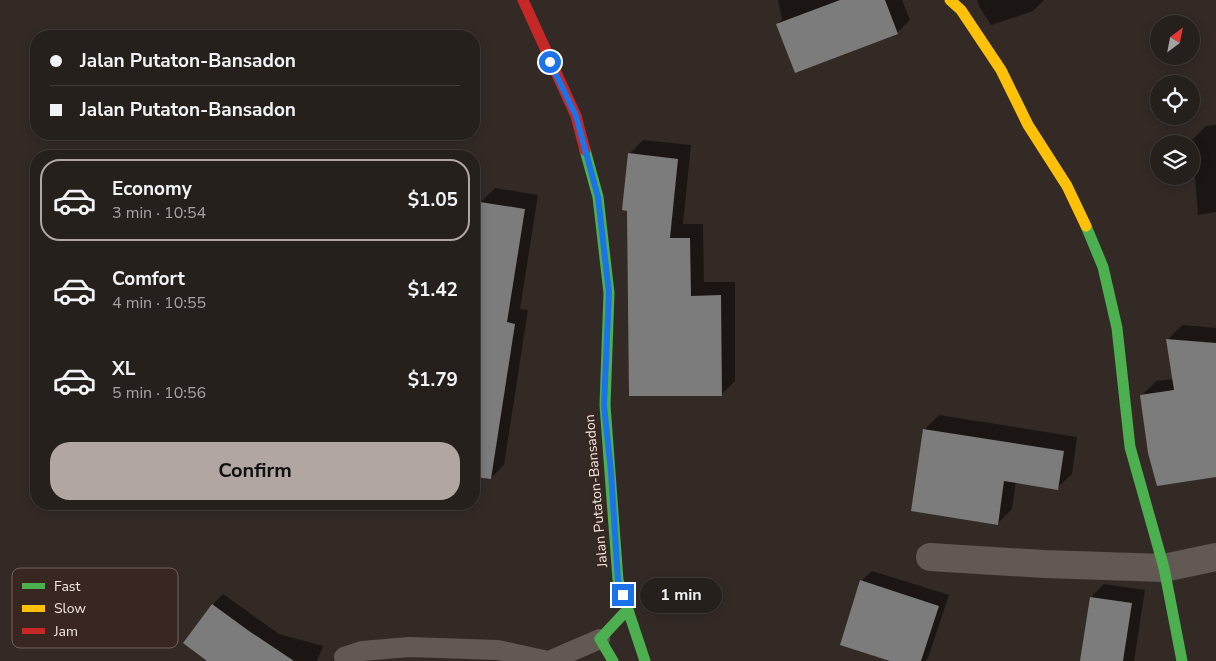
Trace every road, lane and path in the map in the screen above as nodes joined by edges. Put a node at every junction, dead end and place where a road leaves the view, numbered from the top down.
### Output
1 (523, 0) edge
2 (950, 0) edge
3 (930, 557) dead end
4 (1216, 557) edge
5 (1164, 568) junction
6 (628, 609) junction
7 (600, 638) junction
8 (344, 657) dead end
9 (548, 661) edge
10 (613, 661) edge
11 (645, 661) edge
12 (1182, 661) edge

1 - 6 street, Jalan Putaton-Bansadon
2 - 5 street
3 - 5 street
4 - 5 street
5 - 12 street
6 - 7 street
6 - 11 street, Jalan Putaton-Bansadon
7 - 9 lane
7 - 10 street
8 - 9 lane

